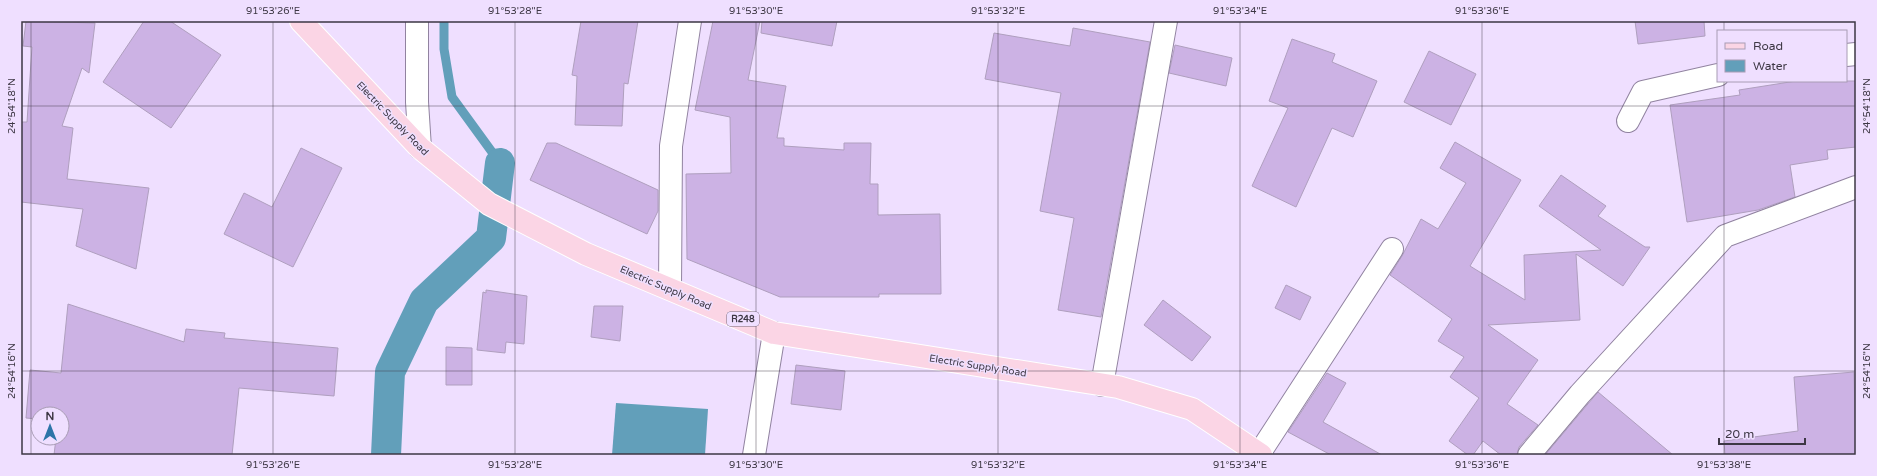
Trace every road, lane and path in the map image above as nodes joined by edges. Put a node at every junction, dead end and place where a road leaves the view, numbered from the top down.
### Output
1 (301, 21) edge
2 (417, 21) edge
3 (690, 21) edge
4 (1166, 21) edge
5 (1717, 75) edge
6 (1628, 121) dead end
7 (420, 148) junction
8 (1856, 187) edge
9 (1392, 249) dead end
10 (670, 288) junction
11 (774, 333) junction
12 (1102, 385) junction
13 (1260, 454) edge
14 (754, 455) edge
15 (1529, 455) edge

1 - 7 main road, Electric Supply Road / R248
2 - 7 street
3 - 10 street
4 - 12 street
5 - 6 street
7 - 10 main road, Electric Supply Road / R248
8 - 15 street
9 - 13 street
10 - 11 main road, Electric Supply Road / R248
11 - 12 main road, Electric Supply Road / R248
11 - 14 street
12 - 13 main road, Electric Supply Road / R248

